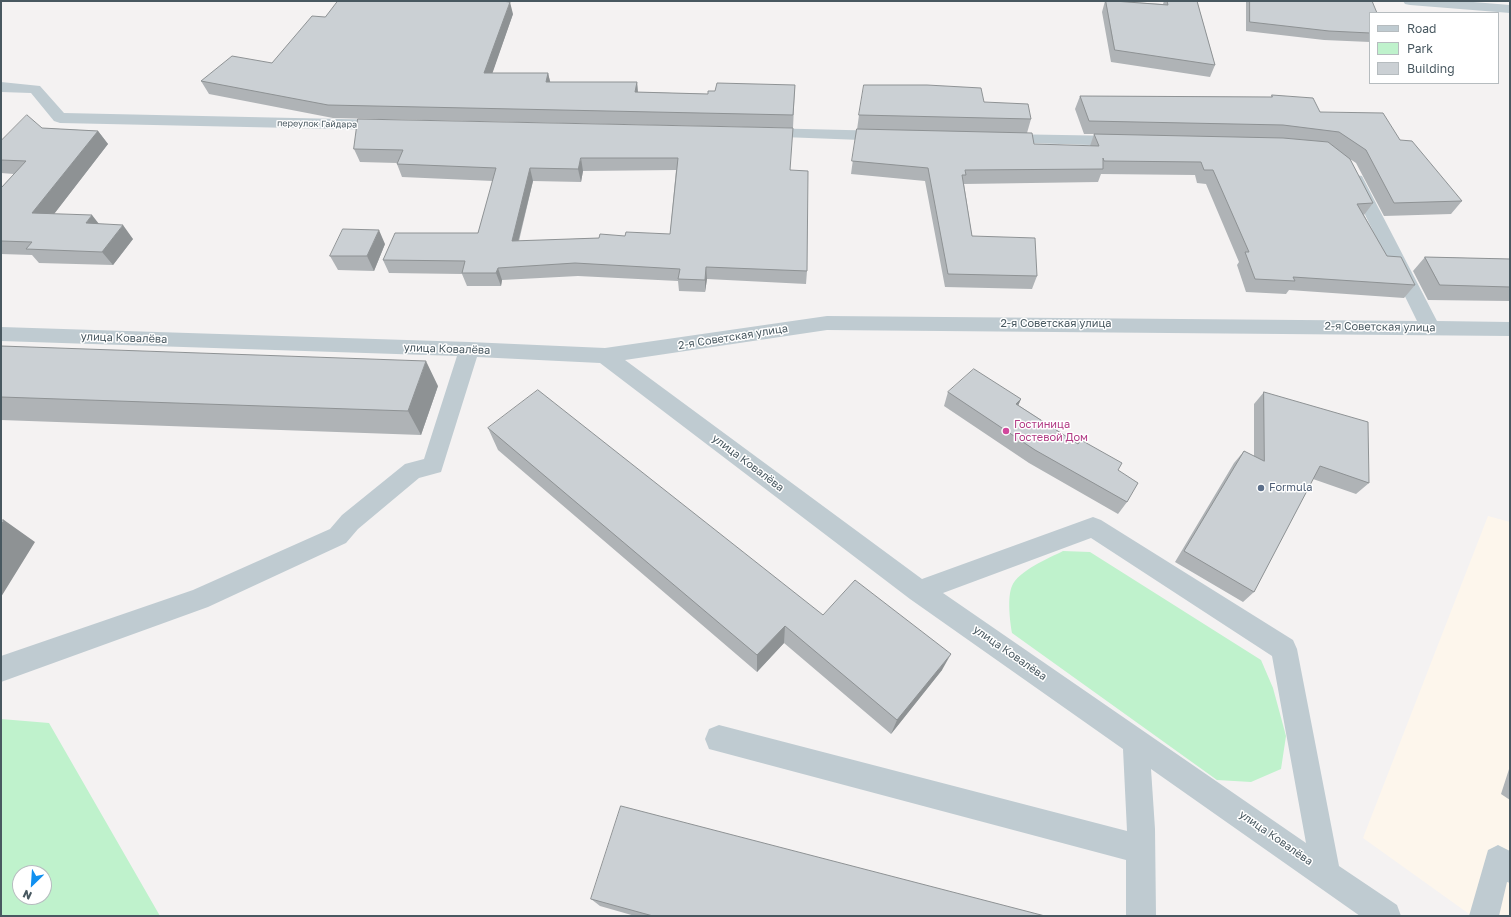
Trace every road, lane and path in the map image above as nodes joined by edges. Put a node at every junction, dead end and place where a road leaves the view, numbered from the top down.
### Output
1 (1410, 1) edge
2 (1464, 3) edge
3 (1510, 10) edge
4 (1, 87) edge
5 (404, 126) edge
6 (747, 133) edge
7 (899, 136) edge
8 (987, 138) edge
9 (1139, 142) edge
10 (1349, 168) edge
11 (1430, 327) junction
12 (1510, 329) edge
13 (1, 334) edge
14 (469, 349) junction
15 (605, 356) junction
16 (919, 591) junction
17 (1, 669) edge
18 (718, 739) dead end
19 (1136, 741) junction
20 (1141, 849) junction
21 (1510, 868) edge
22 (1326, 873) junction
23 (1141, 916) edge
24 (1386, 916) edge
25 (1484, 916) edge

1 - 2 street
2 - 3 street
4 - 5 street, переулок Гайдара
6 - 7 street
8 - 9 street
10 - 11 street
11 - 12 street, 2-я Советская улица
11 - 15 street, 2-я Советская улица
13 - 14 street, улица Ковалёва
14 - 15 street, улица Ковалёва
14 - 17 street
15 - 16 street, улица Ковалёва
16 - 19 street, улица Ковалёва
16 - 22 street
18 - 20 street
19 - 20 street
19 - 22 street, улица Ковалёва
20 - 23 street
21 - 25 street
22 - 24 street, улица Ковалёва

